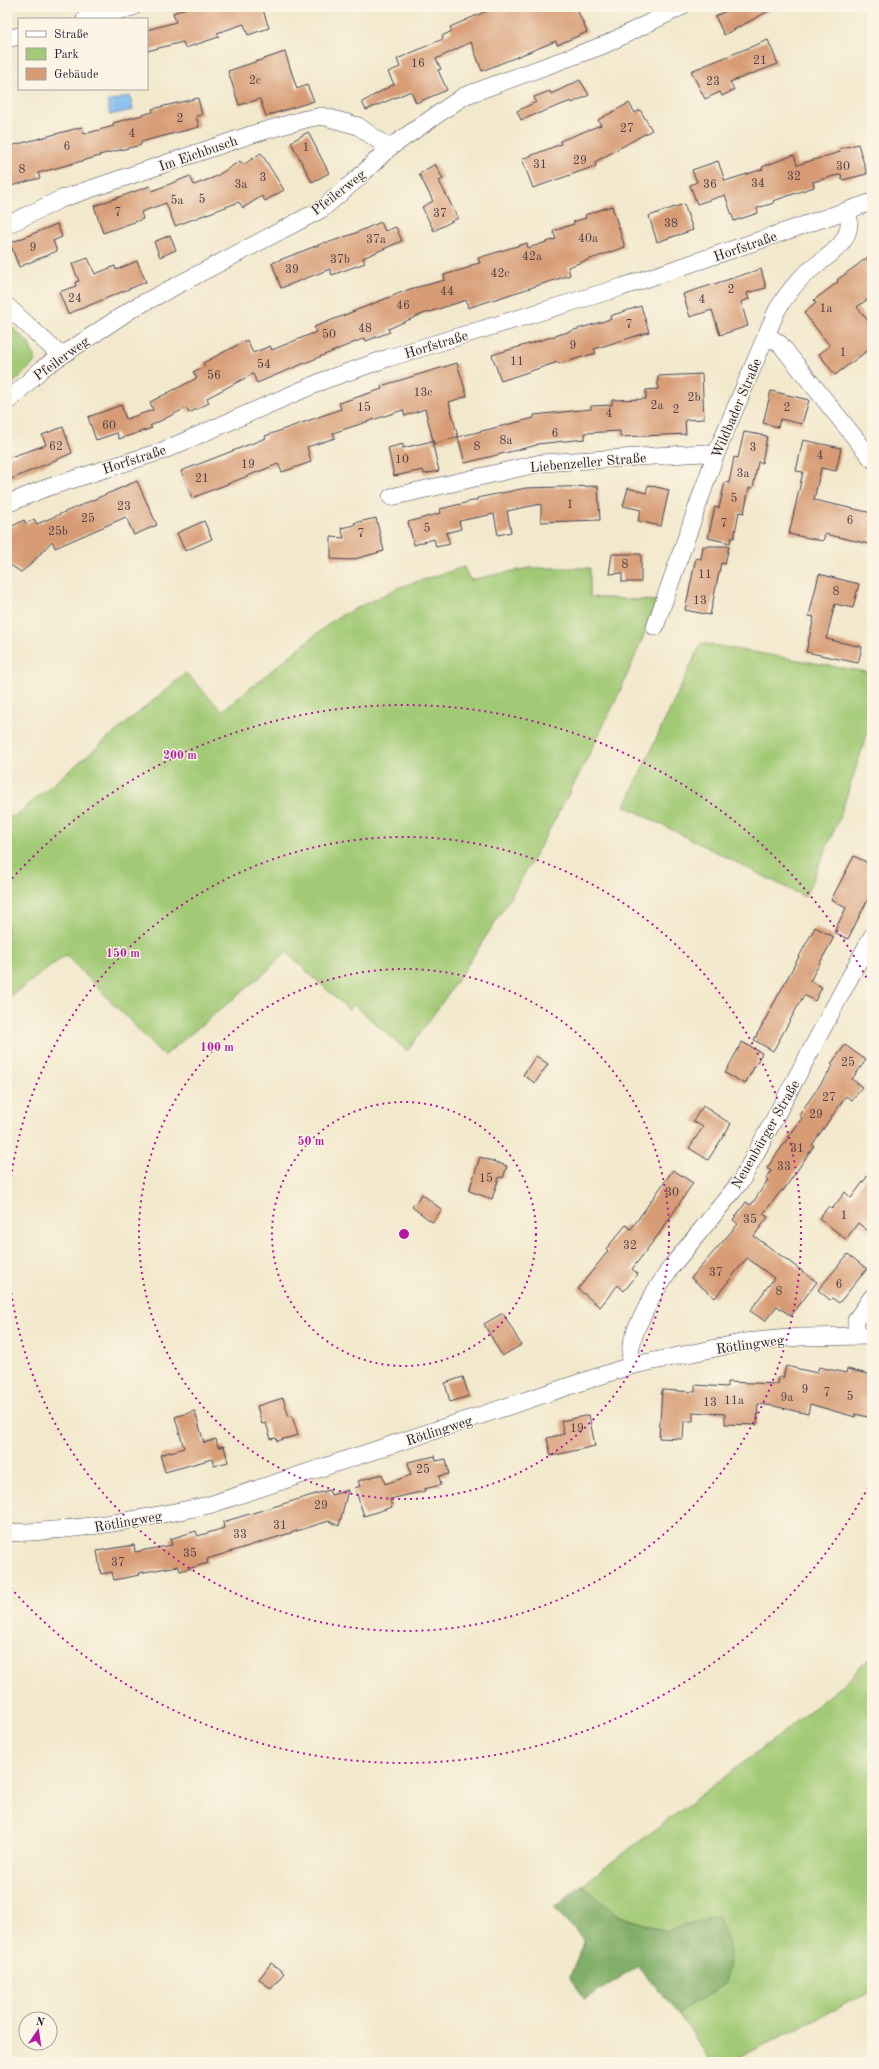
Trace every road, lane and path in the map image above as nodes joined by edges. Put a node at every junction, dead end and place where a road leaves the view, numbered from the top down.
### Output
1 (133, 7) edge
2 (681, 7) edge
3 (89, 18) edge
4 (18, 36) edge
5 (7, 39) edge
6 (389, 148) junction
7 (872, 202) edge
8 (848, 212) junction
9 (7, 225) edge
10 (7, 306) edge
11 (767, 335) junction
12 (60, 355) junction
13 (7, 402) edge
14 (715, 456) junction
15 (872, 459) edge
16 (391, 497) dead end
17 (7, 504) edge
18 (655, 627) dead end
19 (872, 936) edge
20 (872, 1297) edge
21 (864, 1336) edge
22 (630, 1366) junction
23 (7, 1533) edge

1 - 3 street
2 - 6 street, Pfeilerweg
4 - 5 street
6 - 9 street, Im Eichbusch
6 - 12 street, Pfeilerweg
7 - 8 street, Horfstraße
8 - 11 street, Wildbader Straße
8 - 17 street, Horfstraße
10 - 12 street
11 - 14 street, Wildbader Straße
11 - 15 street
12 - 13 street, Pfeilerweg
14 - 16 street, Liebenzeller Straße
14 - 18 street, Wildbader Straße
19 - 22 street, Neuenbürger Straße
20 - 21 street
21 - 22 street, Rötlingweg
22 - 23 street, Rötlingweg

